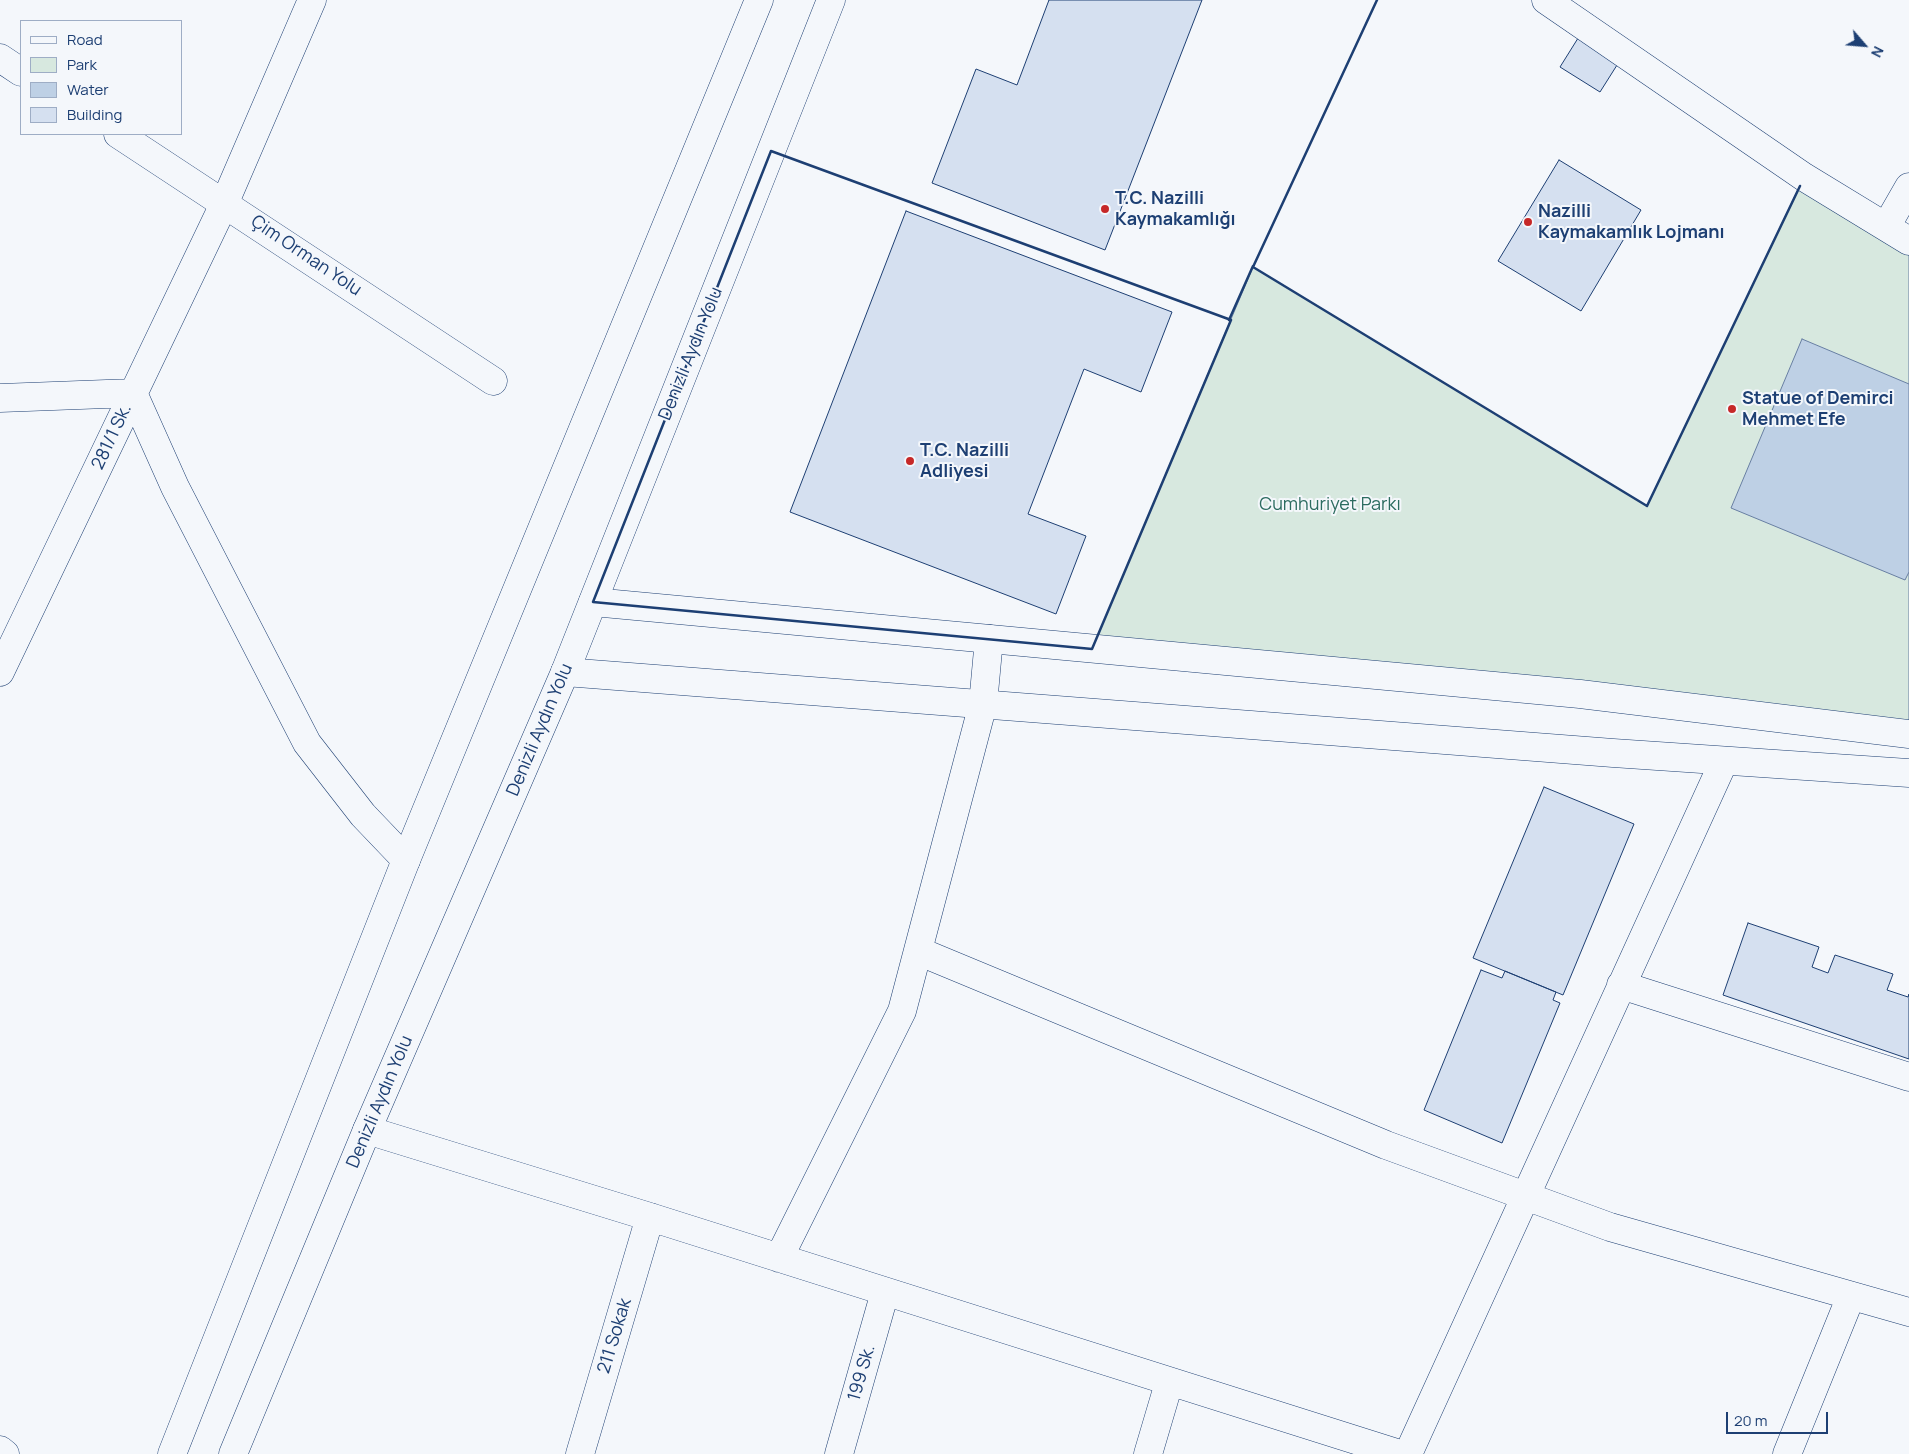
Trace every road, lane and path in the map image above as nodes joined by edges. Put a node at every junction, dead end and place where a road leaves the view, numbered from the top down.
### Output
1 (312, 0) edge
2 (759, 0) edge
3 (831, 0) edge
4 (1546, 0) edge
5 (0, 58) edge
6 (20, 71) edge
7 (120, 135) edge
8 (1909, 187) edge
9 (224, 202) junction
10 (1898, 234) edge
11 (493, 381) dead end
12 (133, 393) junction
13 (0, 398) edge
14 (593, 602) junction
15 (989, 639) junction
16 (0, 672) edge
17 (565, 672) junction
18 (983, 704) junction
19 (1909, 734) edge
20 (1724, 760) junction
21 (1909, 773) edge
22 (406, 860) junction
23 (918, 952) junction
24 (1621, 985) junction
25 (1909, 1077) edge
26 (367, 1130) junction
27 (1526, 1196) junction
28 (650, 1217) junction
29 (779, 1258) junction
30 (885, 1292) junction
31 (1851, 1296) junction
32 (1909, 1312) edge
33 (1169, 1383) junction
34 (1360, 1449) edge
35 (0, 1450) edge
36 (5, 1454) edge
37 (172, 1454) edge
38 (233, 1454) edge
39 (580, 1454) edge
40 (839, 1454) edge
41 (1148, 1454) edge
42 (1400, 1454) edge
43 (1408, 1454) edge
44 (1787, 1454) edge

1 - 9 main road, 281/1 Sk.
2 - 22 main road
3 - 14 main road, Denizli Aydın Yolu
4 - 10 main road
5 - 6 main road
7 - 9 main road, Çim Orman Yolu
8 - 10 main road
9 - 11 main road, Çim Orman Yolu
9 - 12 main road, 281/1 Sk.
12 - 13 main road
12 - 16 main road, 281/1 Sk.
12 - 22 main road
14 - 15 main road
14 - 17 main road, Denizli Aydın Yolu
15 - 18 main road
15 - 19 main road
17 - 18 main road
17 - 26 main road, Denizli Aydın Yolu
18 - 20 main road
18 - 23 main road
20 - 21 main road
20 - 24 main road
22 - 37 main road
23 - 27 main road
23 - 29 main road
24 - 25 main road
24 - 27 main road
26 - 28 main road
26 - 38 main road, Denizli Aydın Yolu
27 - 31 main road
27 - 43 main road
28 - 29 main road
28 - 39 main road, 211 Sokak
29 - 30 main road
30 - 33 main road
30 - 40 main road, 199 Sk.
31 - 32 main road
31 - 44 main road
33 - 34 main road
33 - 41 main road
34 - 42 main road
35 - 36 main road

